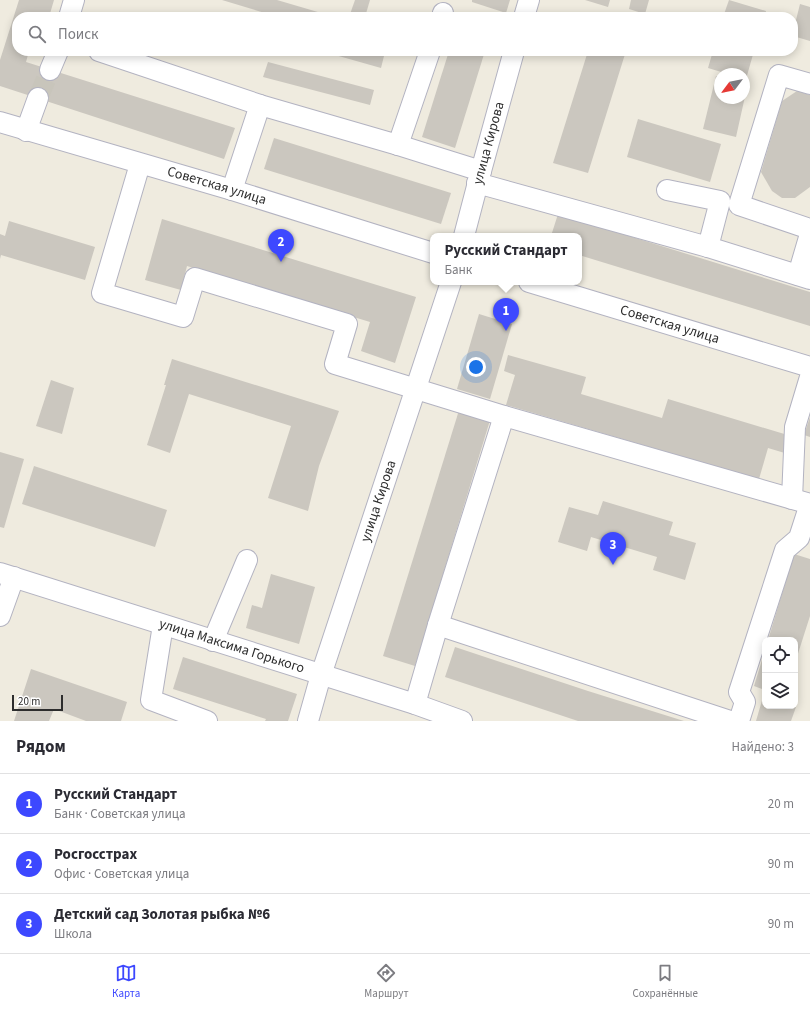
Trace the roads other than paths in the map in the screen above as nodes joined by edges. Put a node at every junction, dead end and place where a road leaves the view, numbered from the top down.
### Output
1 (74, 0) edge
2 (529, 0) edge
3 (70, 12) edge
4 (525, 12) edge
5 (56, 56) edge
6 (114, 56) edge
7 (428, 56) edge
8 (513, 56) edge
9 (50, 70) tunnel mouth
10 (810, 84) edge
11 (38, 98) tunnel mouth
12 (260, 105) junction
13 (0, 122) edge
14 (26, 130) junction
15 (398, 145) junction
16 (140, 164) junction
17 (479, 177) junction
18 (232, 190) junction
19 (667, 190) dead end
20 (810, 229) edge
21 (465, 233) edge
22 (810, 234) edge
23 (708, 247) junction
24 (430, 252) edge
25 (804, 277) edge
26 (450, 285) edge
27 (539, 285) edge
28 (810, 367) edge
29 (810, 377) edge
30 (416, 388) junction
31 (504, 416) junction
32 (802, 442) edge
33 (792, 499) junction
34 (247, 560) dead end
35 (7, 575) edge
36 (0, 616) edge
37 (163, 625) junction
38 (438, 625) junction
39 (213, 641) junction
40 (321, 675) junction
41 (415, 704) junction
42 (207, 721) edge
43 (308, 721) edge
44 (462, 721) edge
45 (730, 721) edge
46 (739, 721) edge

1 - 3 street
2 - 4 street
5 - 9 street
6 - 12 street
7 - 15 street
8 - 17 street, улица Кирова
10 - 20 street
11 - 14 street
12 - 15 street
12 - 18 street
13 - 14 street, Советская улица
14 - 16 street, Советская улица
15 - 17 street
16 - 18 street, Советская улица
16 - 30 street
17 - 21 street, улица Кирова
17 - 23 street
18 - 24 street, Советская улица
19 - 23 street
22 - 25 street
23 - 25 street
26 - 30 street, улица Кирова
27 - 28 street, Советская улица
29 - 32 street
30 - 31 street
30 - 40 street, улица Кирова
31 - 33 street
31 - 38 street
32 - 33 street
33 - 46 street
34 - 39 street
35 - 36 street
35 - 37 street, улица Максима Горького
37 - 39 street, улица Максима Горького
37 - 42 street
38 - 41 street
38 - 45 street
39 - 40 street, улица Максима Горького
40 - 41 street, улица Максима Горького
40 - 43 street, улица Кирова
41 - 44 street, улица Максима Горького

